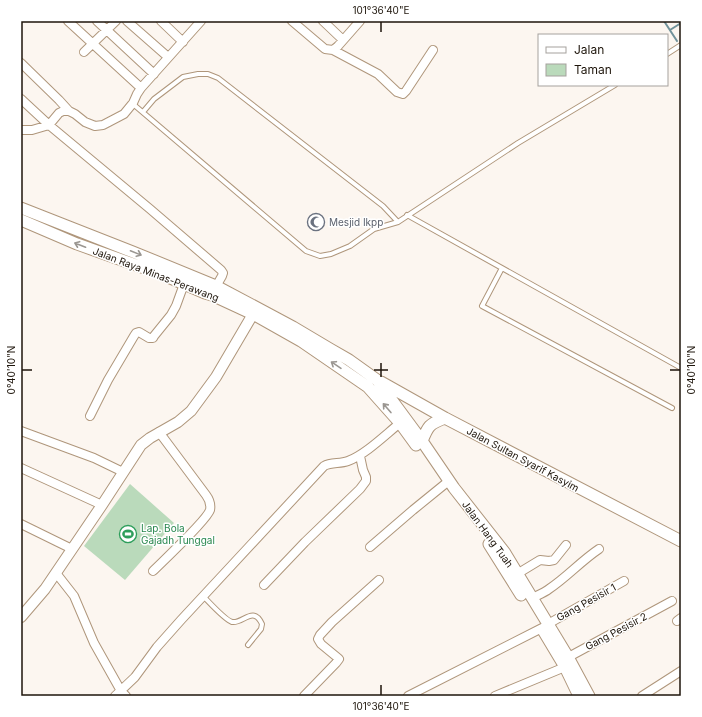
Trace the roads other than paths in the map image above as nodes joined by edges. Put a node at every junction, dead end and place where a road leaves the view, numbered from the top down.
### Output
1 (68, 21) edge
2 (97, 21) edge
3 (116, 21) edge
4 (127, 21) edge
5 (161, 21) edge
6 (292, 21) edge
7 (322, 21) edge
8 (199, 22) edge
9 (357, 22) edge
10 (107, 30) junction
11 (343, 40) junction
12 (183, 42) junction
13 (93, 44) junction
14 (681, 45) edge
15 (333, 50) junction
16 (433, 50) dead end
17 (84, 52) dead end
18 (668, 53) edge
19 (168, 58) junction
20 (21, 63) edge
21 (154, 74) junction
22 (613, 86) edge
23 (141, 88) junction
24 (21, 99) edge
25 (133, 104) junction
26 (69, 111) junction
27 (143, 112) junction
28 (49, 125) junction
29 (21, 130) edge
30 (21, 208) edge
31 (407, 215) junction
32 (21, 220) edge
33 (398, 222) junction
34 (502, 268) junction
35 (184, 284) junction
36 (214, 290) junction
37 (253, 314) junction
38 (681, 368) edge
39 (372, 383) junction
40 (672, 408) dead end
41 (90, 416) dead end
42 (445, 418) junction
43 (400, 423) junction
44 (21, 431) edge
45 (159, 432) junction
46 (422, 441) junction
47 (360, 456) junction
48 (21, 468) edge
49 (123, 472) junction
50 (445, 484) junction
51 (102, 505) junction
52 (21, 524) edge
53 (681, 541) edge
54 (566, 545) dead end
55 (370, 547) dead end
56 (72, 549) junction
57 (599, 550) dead end
58 (153, 571) dead end
59 (56, 573) junction
60 (517, 574) junction
61 (379, 580) dead end
62 (624, 581) dead end
63 (264, 585) dead end
64 (203, 596) junction
65 (532, 598) junction
66 (672, 602) dead end
67 (21, 617) edge
68 (545, 626) junction
69 (248, 644) dead end
70 (564, 662) junction
71 (681, 671) edge
72 (121, 694) edge
73 (304, 696) edge
74 (408, 696) edge
75 (495, 696) edge
76 (579, 696) edge
77 (589, 696) edge
78 (642, 696) edge

1 - 13 street
2 - 10 street
3 - 10 street
4 - 19 street
5 - 12 street
6 - 15 street
7 - 11 street
8 - 12 street
9 - 11 street
10 - 13 street
10 - 21 street
11 - 15 street
12 - 19 street
13 - 17 street
13 - 23 street
14 - 18 lane
15 - 16 street
19 - 21 street
20 - 26 street
21 - 23 street
22 - 31 lane
23 - 25 street
24 - 28 street
25 - 26 street
25 - 27 lane
26 - 28 street
27 - 33 lane
27 - 33 lane
28 - 29 street
28 - 36 street
30 -> 36 main road, Jalan Raya Minas-Perawang
31 - 33 lane
31 - 34 lane
35 -> 32 main road, Jalan Raya Minas-Perawang
34 - 38 lane
34 - 40 lane
35 - 36 main road, Jalan Raya Minas-Perawang
35 - 41 street
36 - 37 main road, Jalan Raya Minas-Perawang
36 - 39 main road, Jalan Raya Minas-Perawang
39 -> 37 main road, Jalan Raya Minas-Perawang
37 - 45 street
39 - 42 main road, Jalan Sultan Syarif Kasyim
43 -> 39 main road, Jalan Hang Tuah
39 - 46 main road, Jalan Hang Tuah
42 - 46 main road
42 - 53 main road, Jalan Sultan Syarif Kasyim
43 - 47 street
43 - 50 main road, Jalan Hang Tuah
44 - 49 street
45 - 49 street
45 - 58 street
46 - 60 main road, Jalan Hang Tuah
47 - 63 street
47 - 64 street
48 - 51 street
49 - 51 street
50 - 55 street
50 - 68 main road, Jalan Hang Tuah
51 - 56 street
52 - 56 street
54 - 60 street
56 - 59 street
57 - 65 street
59 - 67 street
59 - 72 street
60 - 65 main road, Jalan Hang Tuah
61 - 73 street
62 - 68 street, Gang Pesisir 1
64 - 69 lane
64 - 72 street
65 - 68 main road, Jalan Hang Tuah
66 - 70 street, Gang Pesisir 2
68 - 70 main road, Jalan Hang Tuah
68 - 74 street, Gang Pesisir 1
70 - 75 street, Gang Pesisir 2
70 - 76 main road, Jalan Hang Tuah
70 - 77 main road, Jalan Hang Tuah
71 - 78 street

